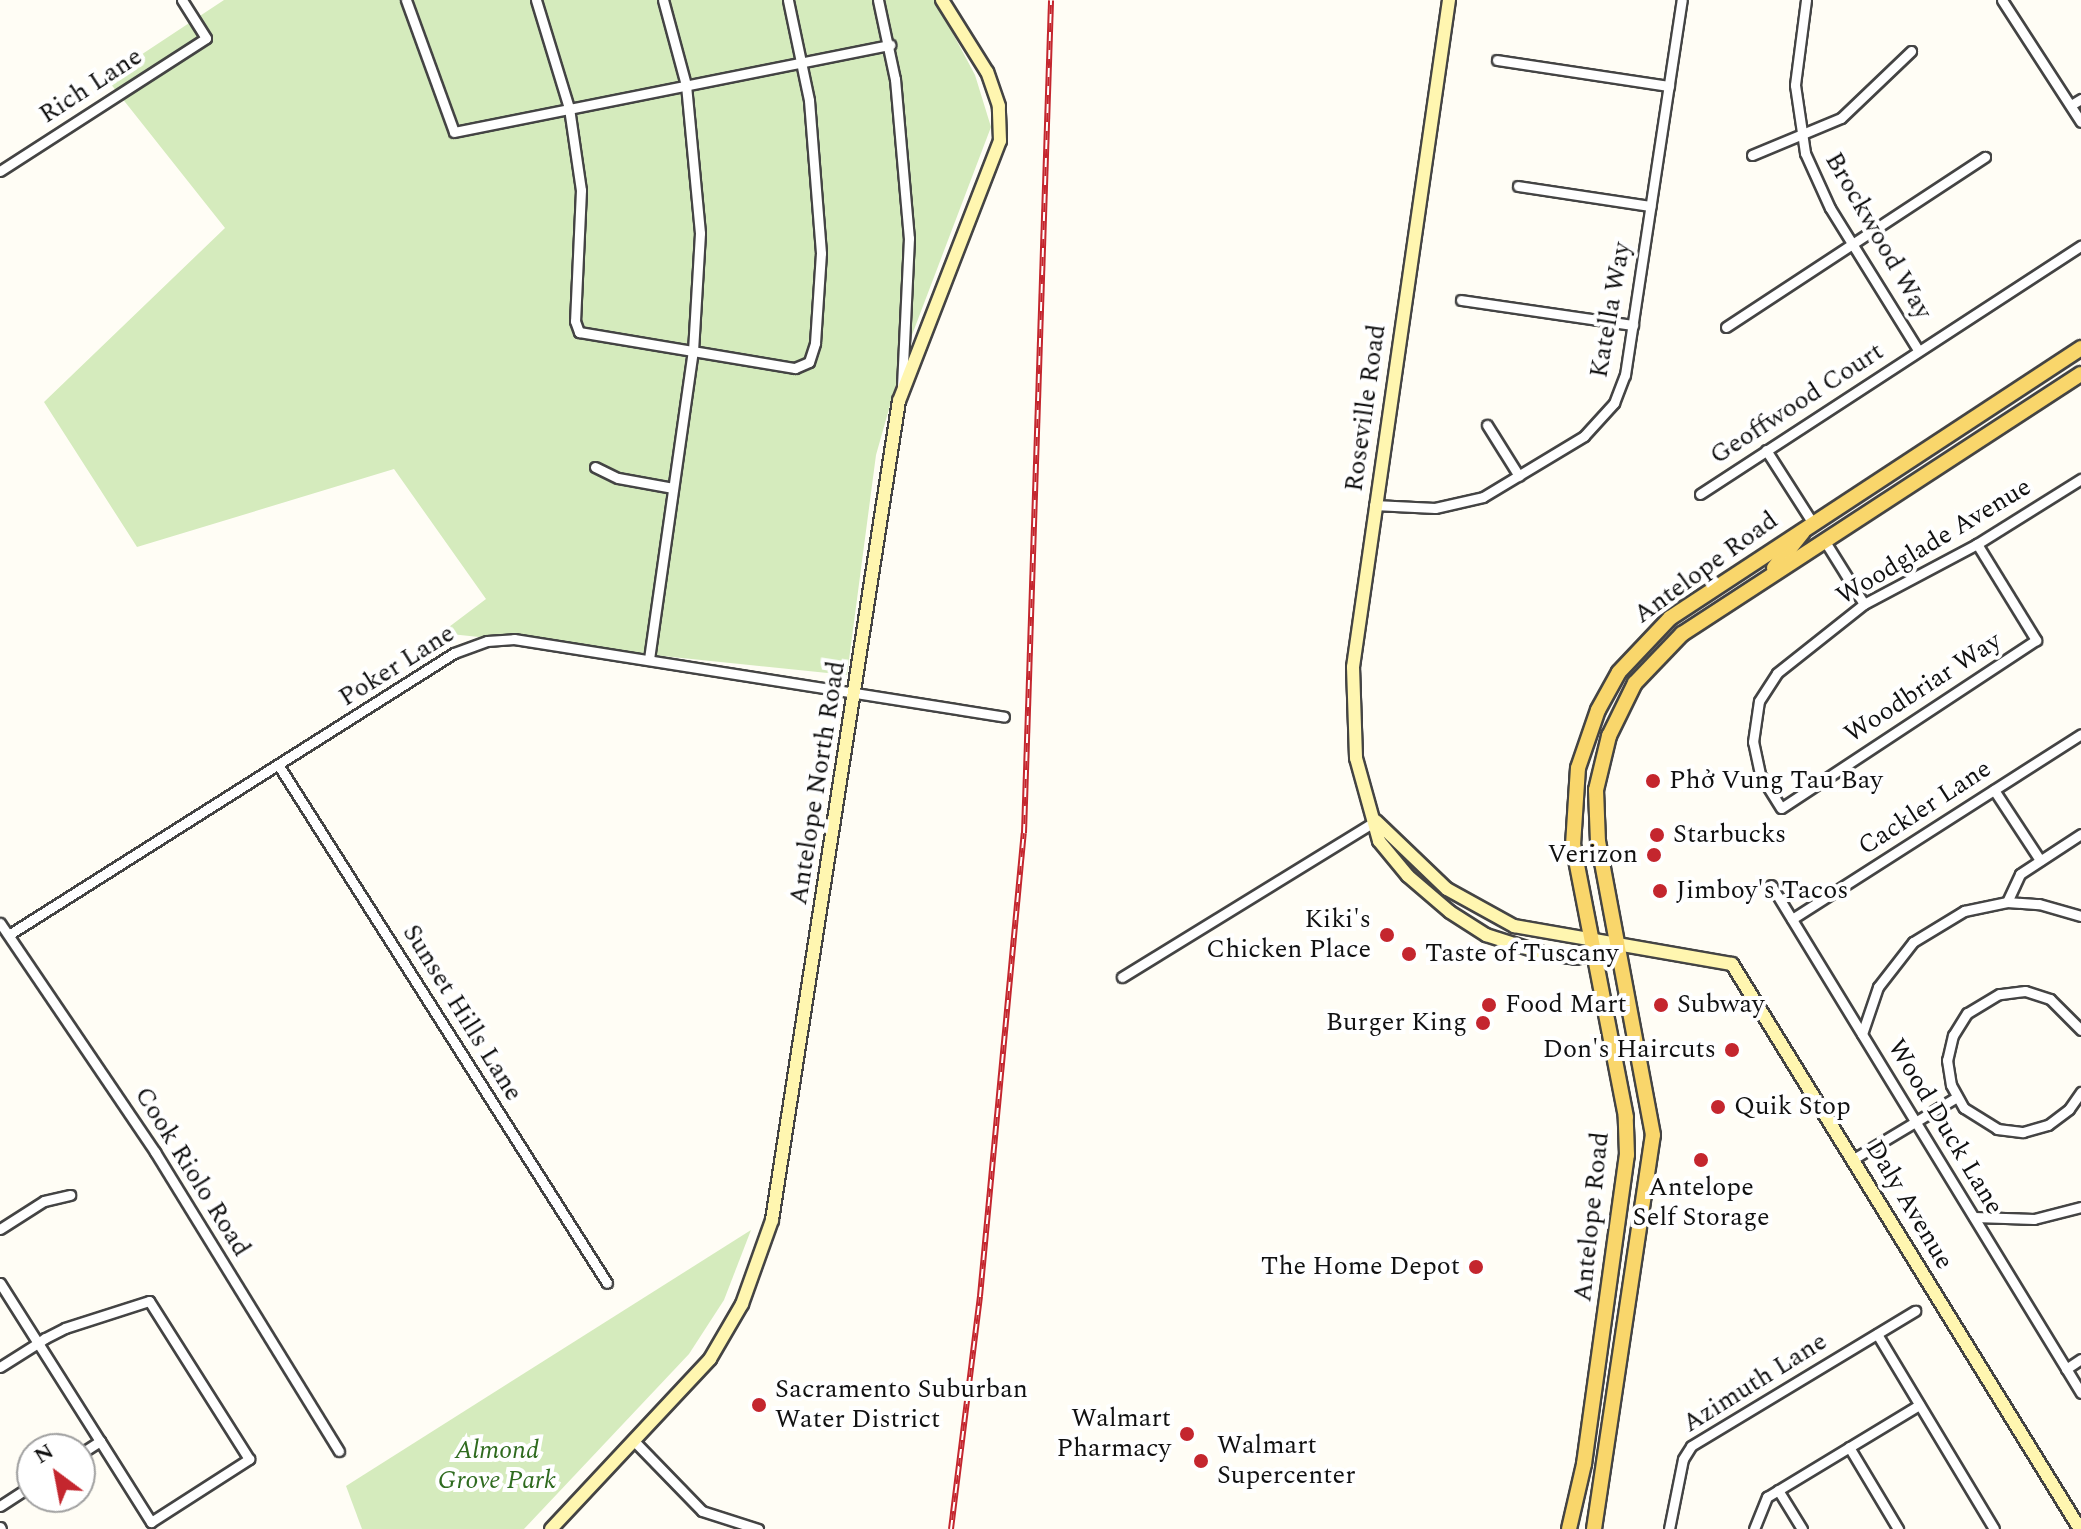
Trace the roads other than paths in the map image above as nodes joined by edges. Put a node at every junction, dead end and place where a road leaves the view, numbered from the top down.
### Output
1 (182, 0) edge
2 (406, 0) edge
3 (536, 0) edge
4 (663, 0) edge
5 (788, 0) edge
6 (878, 0) edge
7 (942, 0) edge
8 (1449, 0) edge
9 (1682, 0) edge
10 (1806, 0) edge
11 (2006, 1) edge
12 (890, 45) junction
13 (1911, 51) dead end
14 (801, 60) junction
15 (1497, 60) dead end
16 (686, 85) junction
17 (1669, 86) junction
18 (2081, 99) edge
19 (2071, 105) junction
20 (569, 108) junction
21 (2081, 122) edge
22 (1800, 135) junction
23 (1752, 155) dead end
24 (1985, 157) dead end
25 (0, 171) edge
26 (1518, 186) dead end
27 (1651, 206) junction
28 (2081, 246) edge
29 (1854, 248) junction
30 (1461, 300) dead end
31 (1633, 325) junction
32 (1726, 327) dead end
33 (2081, 348) edge
34 (1918, 350) junction
35 (693, 351) junction
36 (2081, 374) edge
37 (901, 394) junction
38 (1487, 425) dead end
39 (1766, 450) junction
40 (595, 467) dead end
41 (1519, 476) junction
42 (2081, 479) edge
43 (1871, 483) junction
44 (673, 488) junction
45 (1700, 494) dead end
46 (1374, 505) junction
47 (1812, 522) junction
48 (1824, 540) junction
49 (1977, 544) junction
50 (1766, 578) junction
51 (1864, 604) junction
52 (649, 659) junction
53 (855, 692) junction
54 (1004, 717) dead end
55 (2081, 734) edge
56 (279, 766) junction
57 (1994, 790) junction
58 (1781, 808) joint
59 (1376, 821) junction
60 (2081, 834) edge
61 (2040, 860) junction
62 (1771, 885) dead end
63 (2007, 902) junction
64 (2081, 916) edge
65 (1792, 919) junction
66 (0, 923) edge
67 (10, 934) junction
68 (1592, 948) junction
69 (1619, 948) junction
70 (1122, 977) dead end
71 (2080, 1026) edge
72 (1862, 1034) junction
73 (2081, 1092) edge
74 (1957, 1097) junction
75 (1917, 1122) junction
76 (1855, 1158) junction
77 (70, 1195) dead end
78 (2081, 1207) edge
79 (1974, 1217) junction
80 (0, 1229) edge
81 (0, 1283) edge
82 (607, 1283) dead end
83 (1915, 1311) dead end
84 (1606, 1316) junction
85 (1877, 1334) junction
86 (38, 1343) junction
87 (2081, 1359) edge
88 (0, 1367) edge
89 (2066, 1369) junction
90 (2081, 1393) edge
91 (1617, 1402) junction
92 (1919, 1405) junction
93 (1592, 1410) junction
94 (100, 1441) junction
95 (635, 1442) junction
96 (96, 1444) edge
97 (1849, 1447) junction
98 (339, 1451) dead end
99 (1778, 1490) junction
100 (1599, 1507) junction
101 (716, 1519) junction
102 (1573, 1525) edge
103 (551, 1529) edge
104 (711, 1529) edge
105 (758, 1529) edge
106 (1594, 1529) edge
107 (1669, 1529) edge
108 (1754, 1529) edge
109 (1802, 1529) edge
110 (1898, 1529) edge
111 (1994, 1529) edge
112 (2080, 1529) edge

1 - 25 street, Rich Lane
2 - 20 street
3 - 20 street
4 - 16 street
5 - 14 street
6 - 12 street
7 - 37 main road, Antelope North Road
8 - 46 main road, Roseville Road
9 - 17 street, Katella Way
10 - 22 street, Brockwood Way
11 - 19 street
12 - 14 street
12 - 37 street
13 - 22 street
14 - 16 street
14 - 35 street
15 - 17 street
16 - 20 street
16 - 35 street
17 - 27 street, Katella Way
18 - 19 street
19 - 21 street
20 - 35 street
22 - 23 street
22 - 29 street, Brockwood Way
24 - 29 street
26 - 27 street
27 - 31 street, Katella Way
28 - 34 street, Geoffwood Court
29 - 32 street
29 - 34 street, Brockwood Way
30 - 31 street
31 - 41 street, Katella Way
33 - 43 main road, Antelope Road
34 - 39 street, Geoffwood Court
35 - 44 street
36 - 48 main road, Antelope Road
37 - 53 main road, Antelope North Road
38 - 41 street
39 - 45 street, Geoffwood Court
39 - 47 street
40 - 44 street
41 - 46 street, Katella Way
42 - 49 street, Woodglade Avenue
43 - 47 main road, Antelope Road
43 - 48 main road
44 - 52 street
46 - 59 main road, Roseville Road
47 - 50 main road
47 - 68 main road, Antelope Road
48 - 50 main road, Antelope Road
48 - 51 street
49 - 51 street, Woodglade Avenue
49 - 58 street, Woodbriar Way
50 - 69 main road, Antelope Road
51 - 58 street, Woodglade Avenue
52 - 53 street, Poker Lane
52 - 56 street, Poker Lane
53 - 54 street, Poker Lane
53 - 95 main road, Antelope North Road
55 - 57 street, Cackler Lane
56 - 67 street, Poker Lane
56 - 82 street, Sunset Hills Lane
57 - 61 street
57 - 65 street, Cackler Lane
59 - 68 main road, Roseville Road
59 - 68 main road, Roseville Road
59 - 70 street
60 - 61 street
61 - 63 street
62 - 65 street, Wood Duck Lane
63 - 64 street
63 - 72 street
65 - 72 street, Wood Duck Lane
66 - 67 street, Cook Riolo Road
67 - 98 street, Cook Riolo Road
68 - 69 main road, Roseville Road
68 - 84 main road, Antelope Road
69 - 76 main road, Daly Avenue
69 - 91 main road, Antelope Road
71 - 74 street
72 - 75 street, Wood Duck Lane
73 - 74 street
74 - 75 street
75 - 76 street
75 - 79 street, Wood Duck Lane
76 - 112 main road, Daly Avenue
77 - 80 street
78 - 79 street
79 - 89 street, Wood Duck Lane
81 - 86 street
83 - 85 street, Azimuth Lane
84 - 91 main road
84 - 93 main road, Antelope Road
85 - 92 street
85 - 107 street, Azimuth Lane
86 - 88 street
86 - 94 street
86 - 94 street
87 - 89 street
89 - 90 street, Wood Duck Lane
91 - 100 main road, Antelope Road
92 - 97 street
92 - 111 street
93 - 100 main road
93 - 102 main road, Antelope Road
94 - 96 street
95 - 101 street
95 - 103 main road, Antelope North Road
97 - 99 street
97 - 110 street
99 - 108 street
99 - 109 street
100 - 106 main road, Antelope Road
101 - 104 street
101 - 105 street

